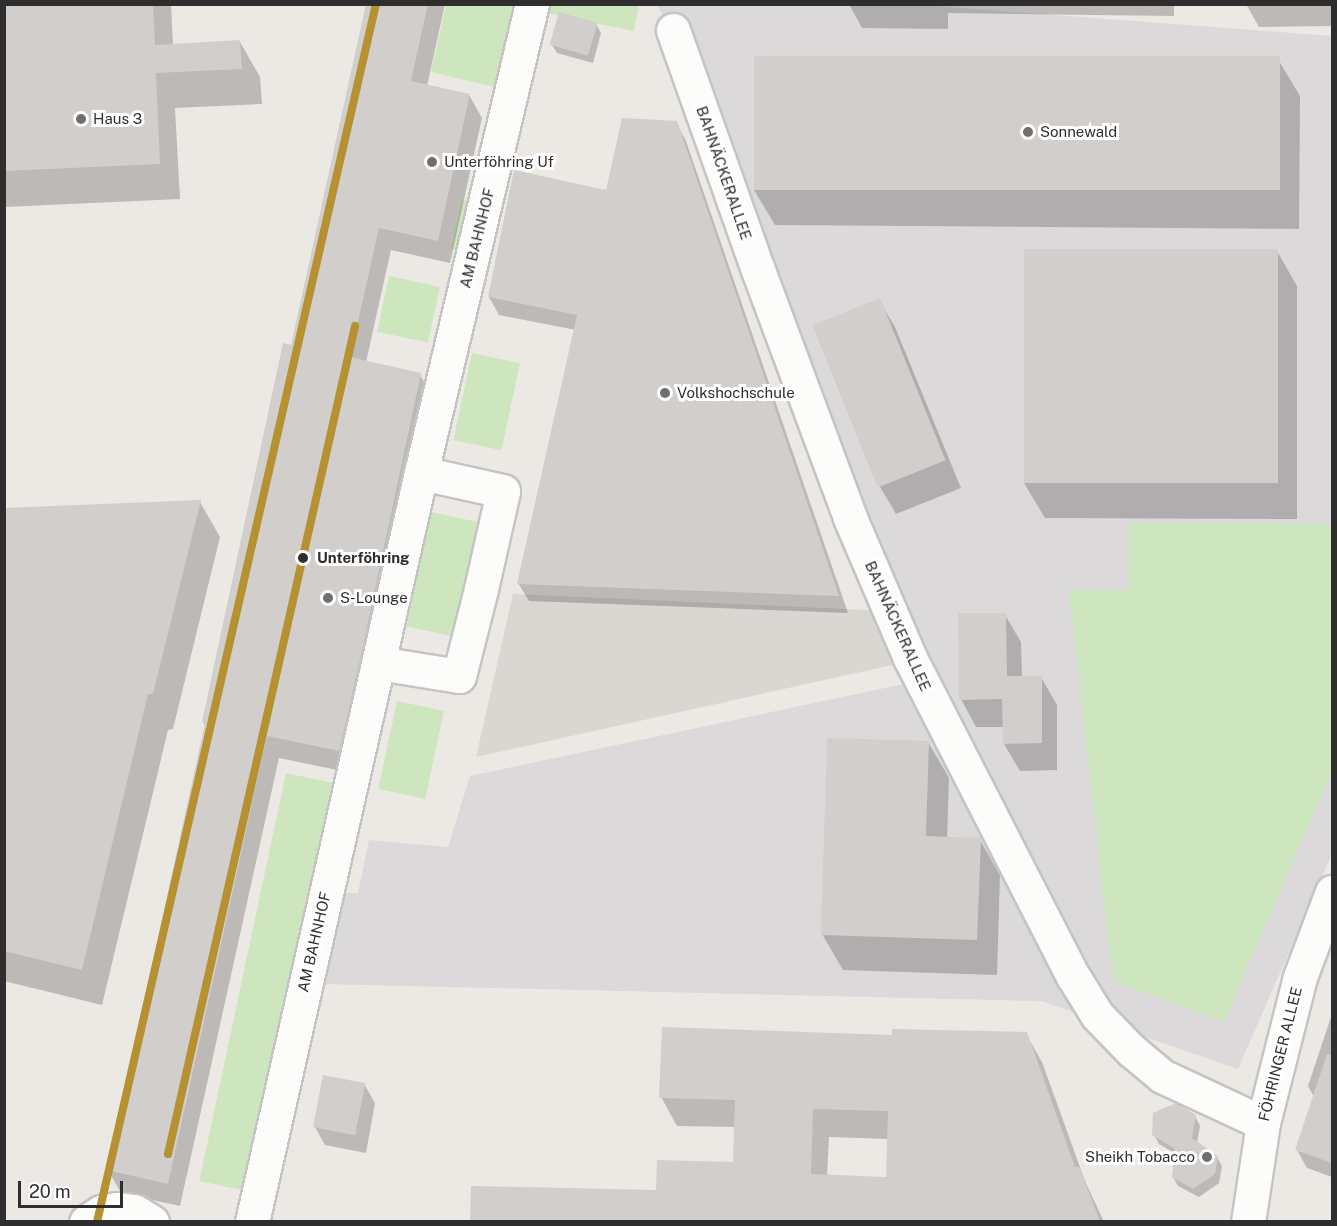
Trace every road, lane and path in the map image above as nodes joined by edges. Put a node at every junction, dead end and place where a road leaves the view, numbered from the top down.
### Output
1 (532, 4) edge
2 (673, 30) dead end
3 (422, 472) junction
4 (378, 663) junction
5 (1332, 892) edge
6 (1263, 1123) junction
7 (86, 1221) edge
8 (152, 1221) edge
9 (252, 1221) edge
10 (1248, 1221) edge

1 - 3 street, AM BAHNHOF
2 - 6 street, BAHNÄCKERALLEE
3 - 4 street, AM BAHNHOF
3 - 4 street
4 - 9 street, AM BAHNHOF
5 - 6 street, FÖHRINGER ALLEE
6 - 10 street, FÖHRINGER ALLEE
7 - 8 street

